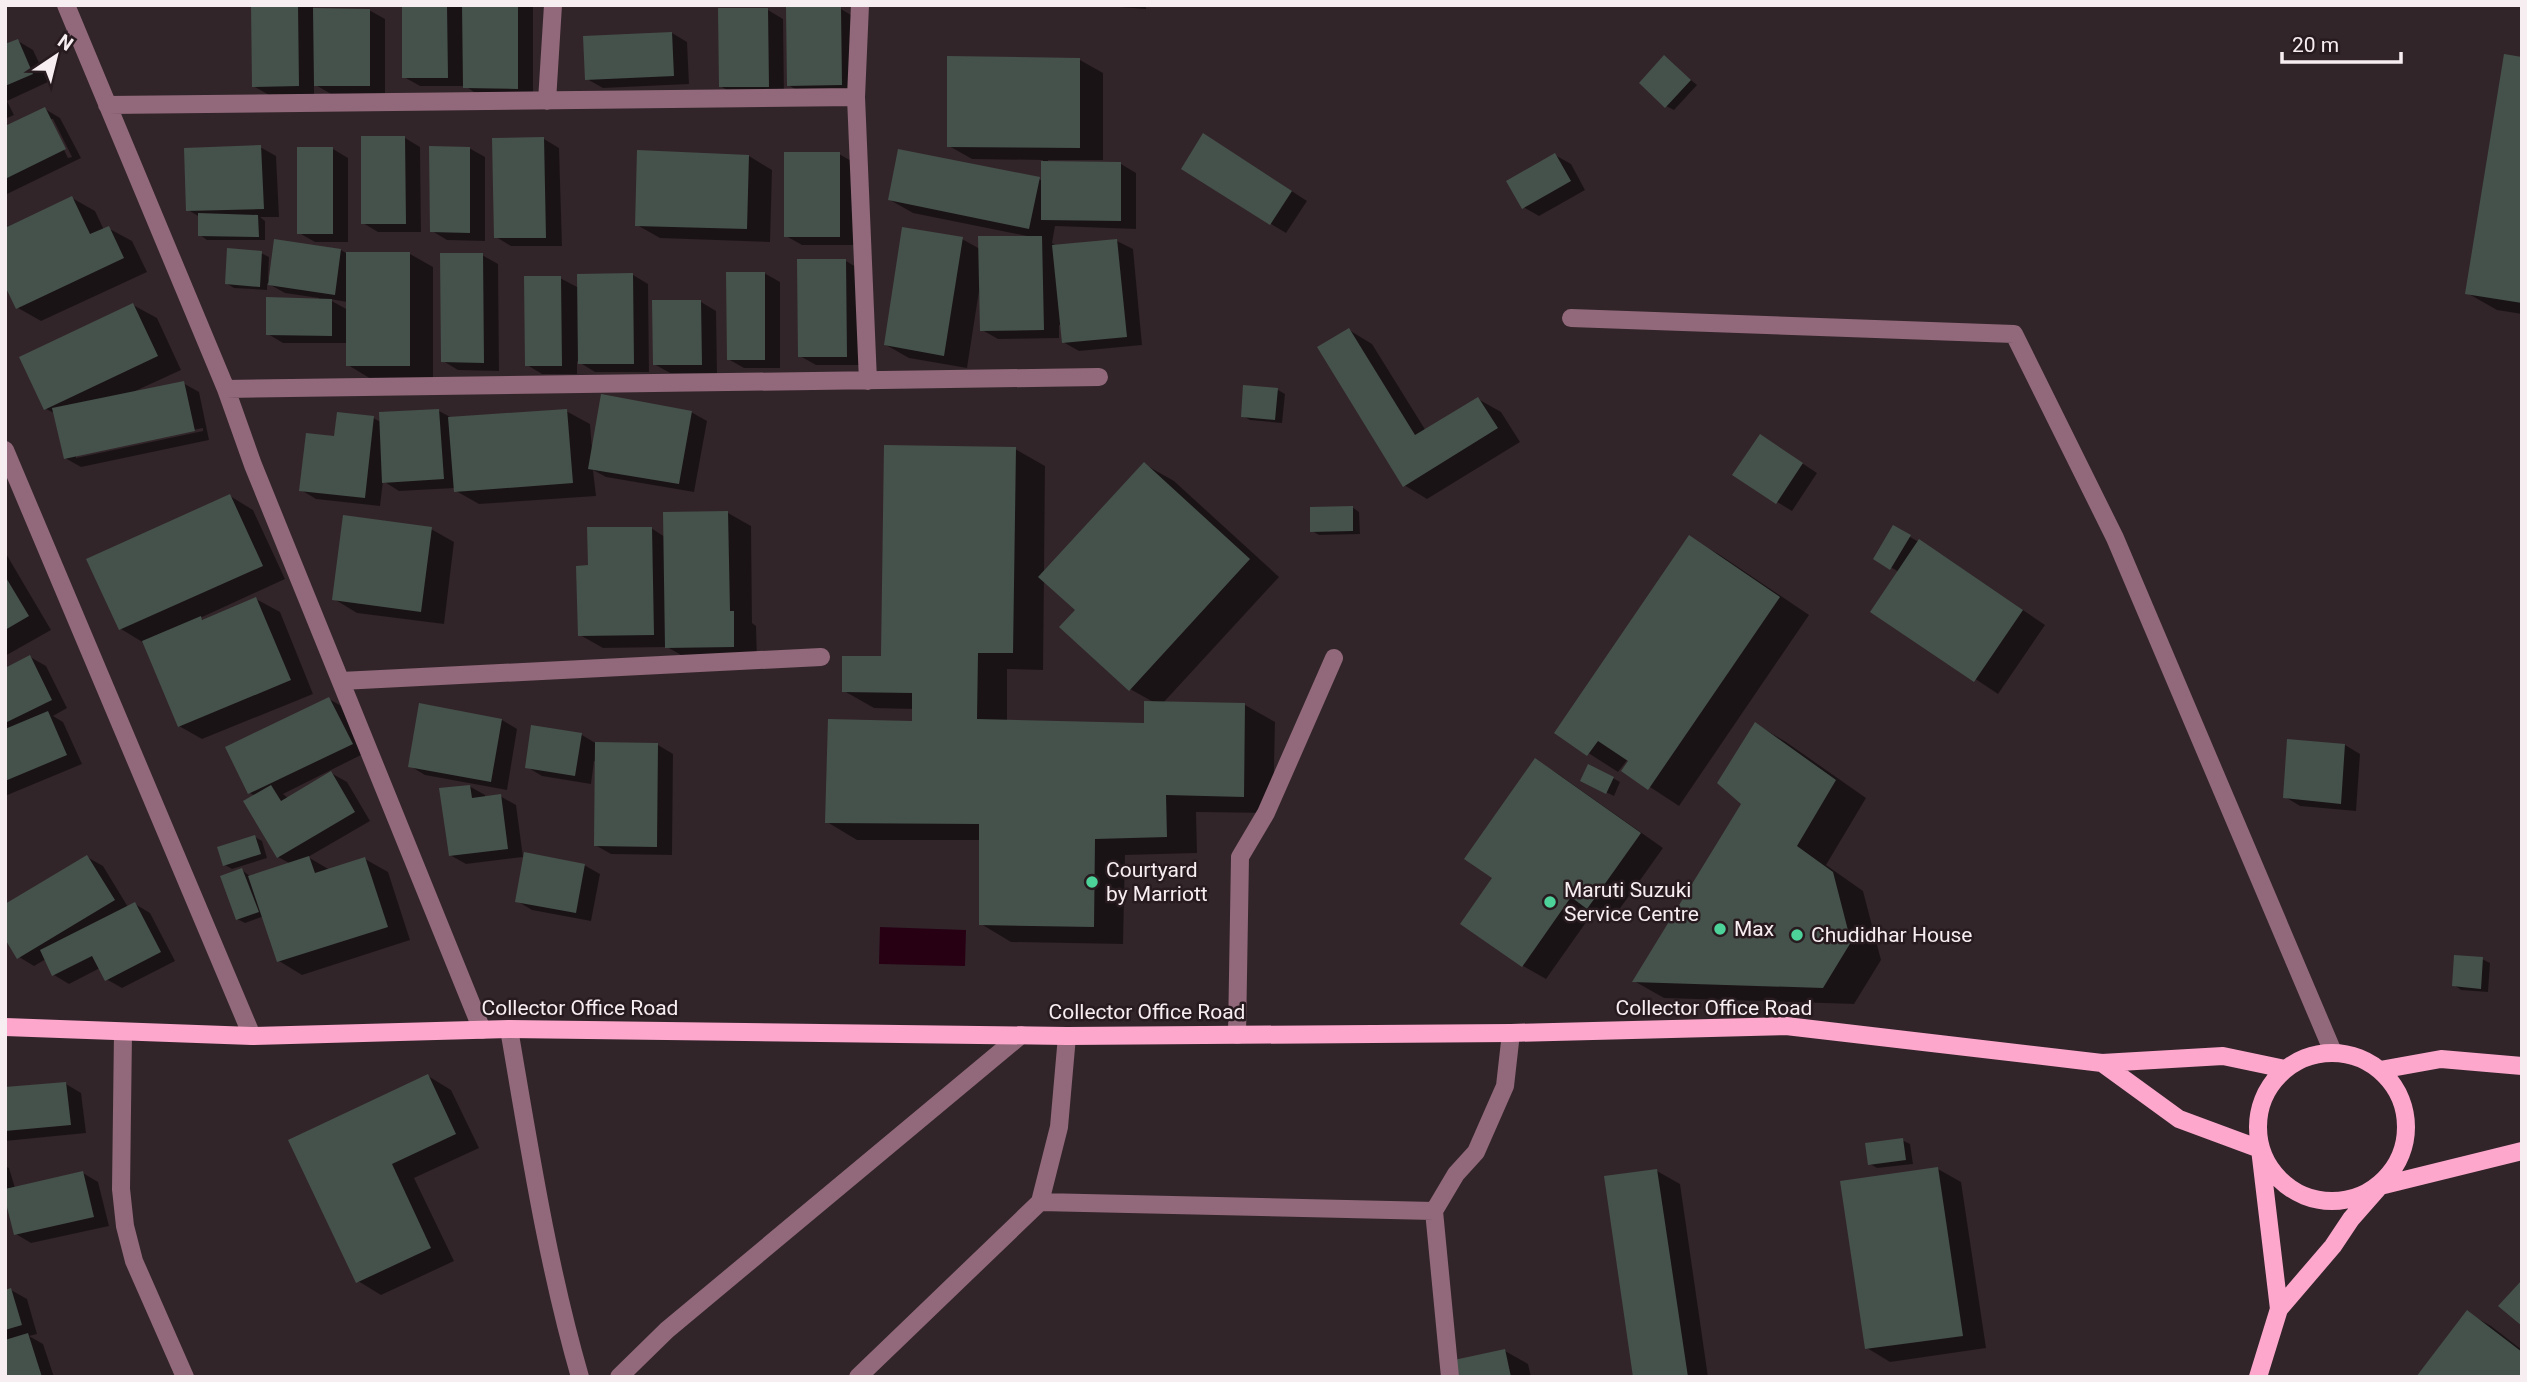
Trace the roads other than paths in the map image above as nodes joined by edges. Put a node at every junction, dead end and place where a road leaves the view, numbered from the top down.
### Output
1 (66, 5) edge
2 (553, 5) edge
3 (860, 5) edge
4 (856, 97) junction
5 (547, 101) junction
6 (107, 104) junction
7 (1571, 318) dead end
8 (1099, 377) dead end
9 (868, 381) junction
10 (226, 389) junction
11 (5, 450) edge
12 (821, 657) dead end
13 (1334, 658) dead end
14 (341, 681) junction
15 (5, 1027) edge
16 (509, 1029) junction
17 (482, 1030) junction
18 (123, 1032) junction
19 (1511, 1033) junction
20 (1021, 1035) junction
21 (1237, 1035) junction
22 (252, 1036) junction
23 (1067, 1036) junction
24 (2333, 1052) junction
25 (2102, 1063) junction
26 (2522, 1066) edge
27 (2285, 1069) junction
28 (2379, 1070) junction
29 (2260, 1149) junction
30 (2522, 1151) edge
31 (2380, 1186) junction
32 (1040, 1202) junction
33 (1434, 1211) junction
34 (2279, 1309) junction
35 (629, 1374) edge
36 (185, 1377) edge
37 (580, 1377) edge
38 (858, 1377) edge
39 (1450, 1377) edge
40 (2258, 1377) edge

1 - 6 street
2 - 5 street
3 - 4 street
4 - 5 street
4 - 9 street
5 - 6 street
6 - 10 street
7 - 24 street
8 - 9 street
9 - 10 street
10 - 14 street
11 - 22 street
12 - 14 street
13 - 21 street
14 - 17 street
15 - 18 main road, Collector Office Road
16 - 17 main road, Collector Office Road
16 - 20 main road, Collector Office Road
16 - 37 street
17 - 22 main road, Collector Office Road
18 - 22 main road, Collector Office Road
18 - 36 street
19 - 21 main road, Collector Office Road
19 - 25 main road, Collector Office Road
19 - 33 street
20 - 23 main road, Collector Office Road
20 - 35 street
21 - 23 main road, Collector Office Road
23 - 32 street
24 - 27 main road
24 - 28 main road
25 - 27 main road, Collector Office Road
25 - 29 main road
26 - 28 main road
27 - 29 main road
28 - 31 main road
29 - 31 main road
29 - 34 main road
30 - 31 main road
31 - 34 main road
32 - 33 street
32 - 38 street
33 - 39 street
34 - 40 main road

